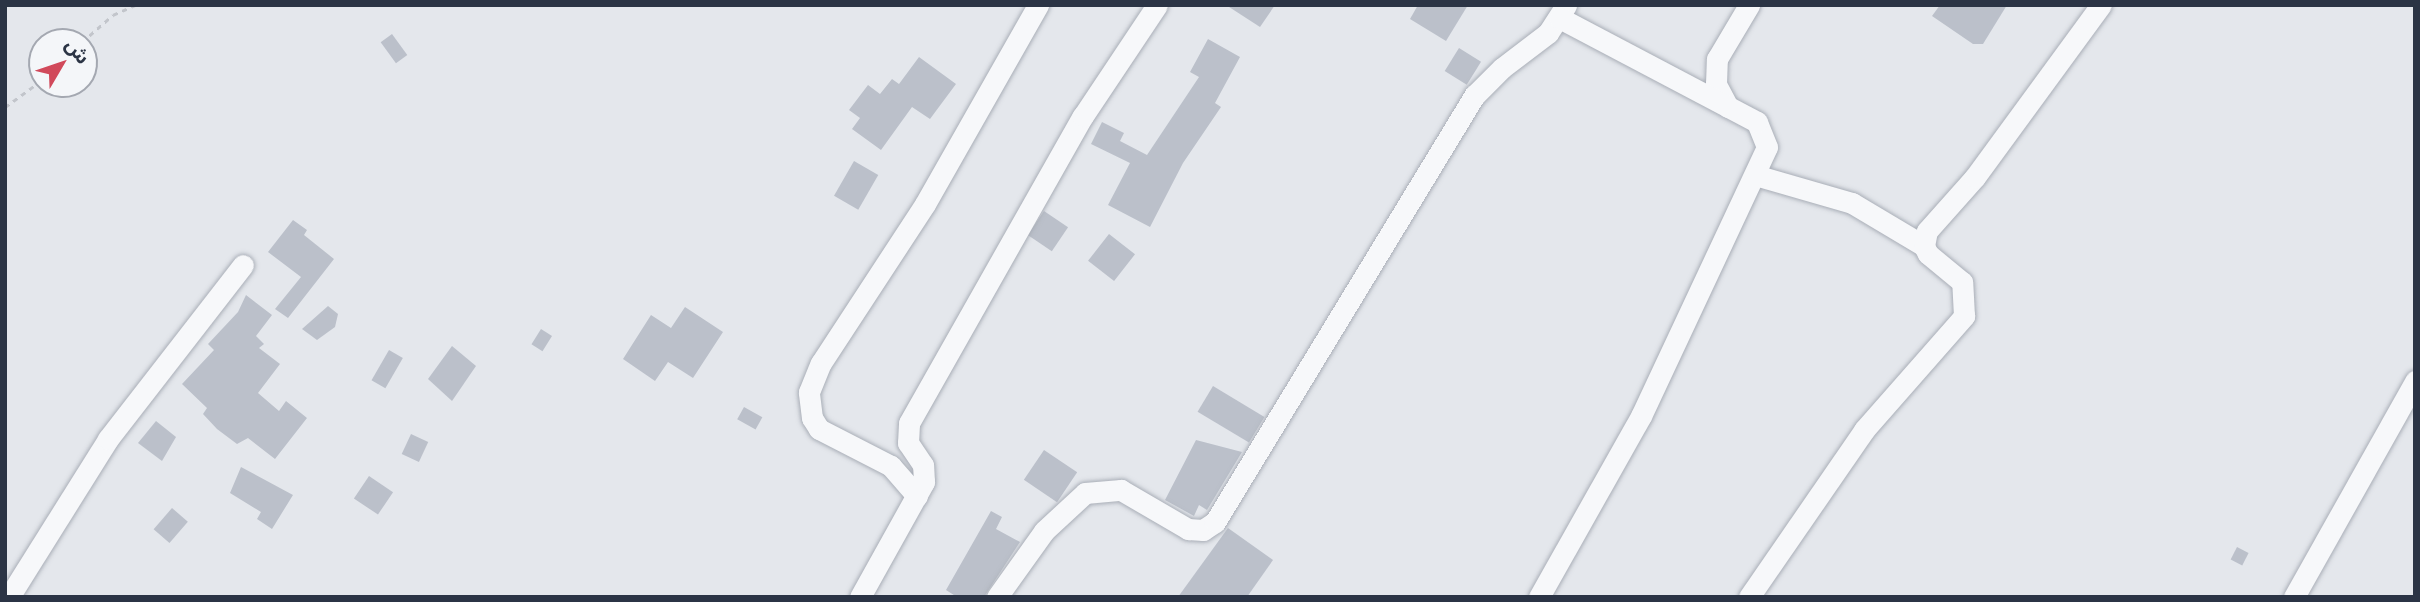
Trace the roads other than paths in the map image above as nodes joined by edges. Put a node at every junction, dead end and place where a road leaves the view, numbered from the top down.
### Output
1 (1038, 5) edge
2 (1157, 5) edge
3 (1749, 5) edge
4 (2101, 5) edge
5 (1563, 12) edge
6 (1728, 107) junction
7 (1755, 175) junction
8 (1924, 246) junction
9 (243, 265) dead end
10 (2415, 382) edge
11 (916, 496) junction
12 (9, 597) edge
13 (860, 597) edge
14 (997, 597) edge
15 (1539, 597) edge
16 (1749, 597) edge
17 (2294, 597) edge

1 - 11 street
2 - 11 street
3 - 6 street
4 - 8 street
5 - 6 street
5 - 14 street
6 - 7 street
7 - 8 street
7 - 15 street
8 - 16 street
9 - 12 street
10 - 17 street
11 - 13 street

